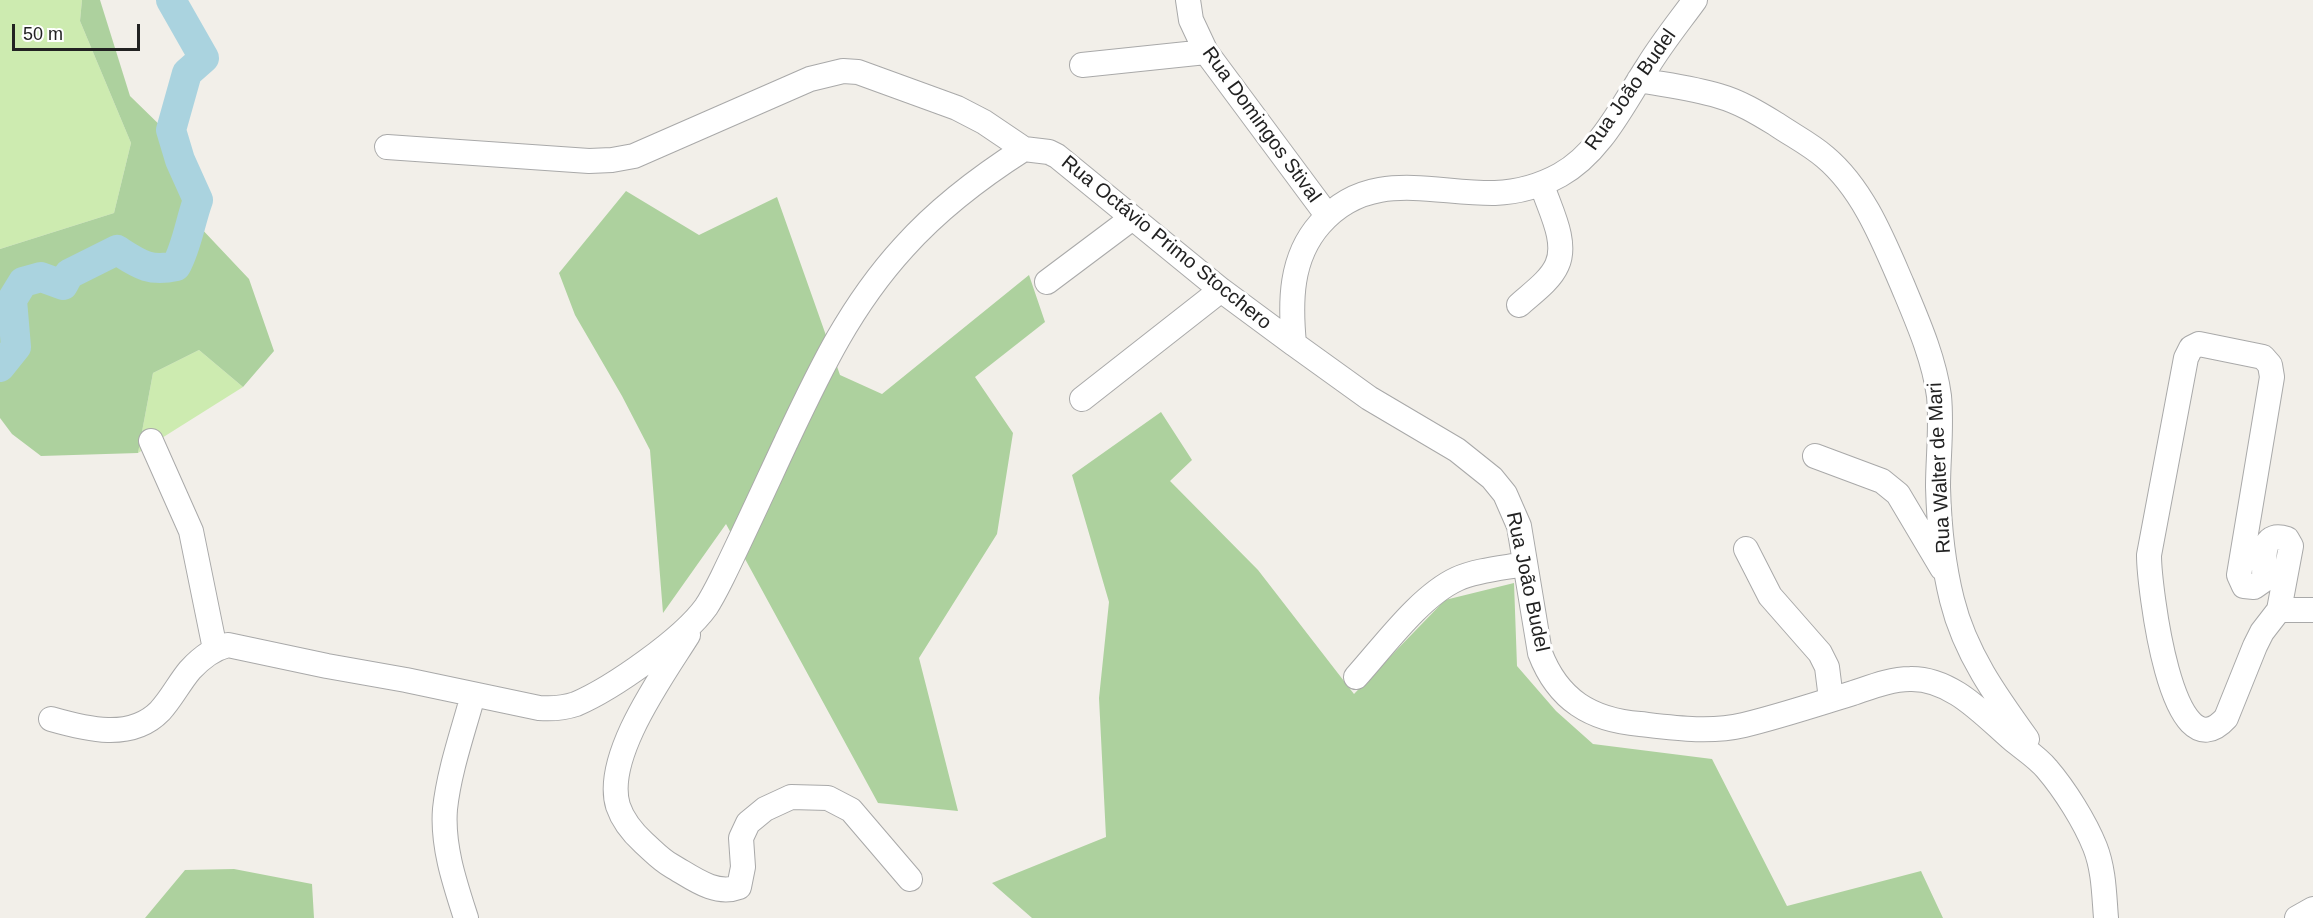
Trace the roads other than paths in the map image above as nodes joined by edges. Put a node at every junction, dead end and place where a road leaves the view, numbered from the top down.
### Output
1 (1188, 0) edge
2 (1695, 0) edge
3 (1206, 52) junction
4 (1082, 64) dead end
5 (1639, 80) junction
6 (387, 147) dead end
7 (1024, 149) junction
8 (1542, 185) junction
9 (1327, 215) junction
10 (1131, 219) junction
11 (1047, 282) dead end
12 (1221, 291) junction
13 (1519, 305) dead end
14 (1294, 344) junction
15 (1082, 399) dead end
16 (151, 441) dead end
17 (1815, 456) dead end
18 (1746, 549) dead end
19 (1525, 564) junction
20 (1948, 579) junction
21 (705, 608) junction
22 (2278, 610) junction
23 (2313, 610) edge
24 (215, 649) junction
25 (1356, 676) dead end
26 (473, 695) junction
27 (1831, 699) junction
28 (51, 719) dead end
29 (2047, 769) junction
30 (910, 879) dead end
31 (2313, 909) edge
32 (466, 918) edge
33 (2106, 918) edge
34 (2297, 918) edge

1 - 3 street, Rua Domingos Stival
2 - 5 street, Rua João Budel
3 - 4 street
3 - 9 street, Rua Domingos Stival
5 - 8 street, Rua João Budel
5 - 20 street, Rua Walter de Mari
6 - 7 street, Rua Octávio Primo Stocchero
7 - 10 street, Rua Octávio Primo Stocchero
7 - 21 street
8 - 9 street, Rua João Budel
8 - 13 street
9 - 14 street, Rua João Budel
10 - 11 street
10 - 12 street, Rua Octávio Primo Stocchero
12 - 14 street, Rua Octávio Primo Stocchero
12 - 15 street
14 - 19 street, Rua João Budel
16 - 24 street
17 - 20 street
18 - 27 street
19 - 25 street
19 - 27 street, Rua João Budel
20 - 29 street, Rua Walter de Mari
21 - 26 street
21 - 30 street
22 - 22 street
22 - 23 street
24 - 26 street
24 - 28 street
26 - 32 street
27 - 29 street, Rua João Budel
29 - 33 street, Rua João Budel
31 - 34 street

